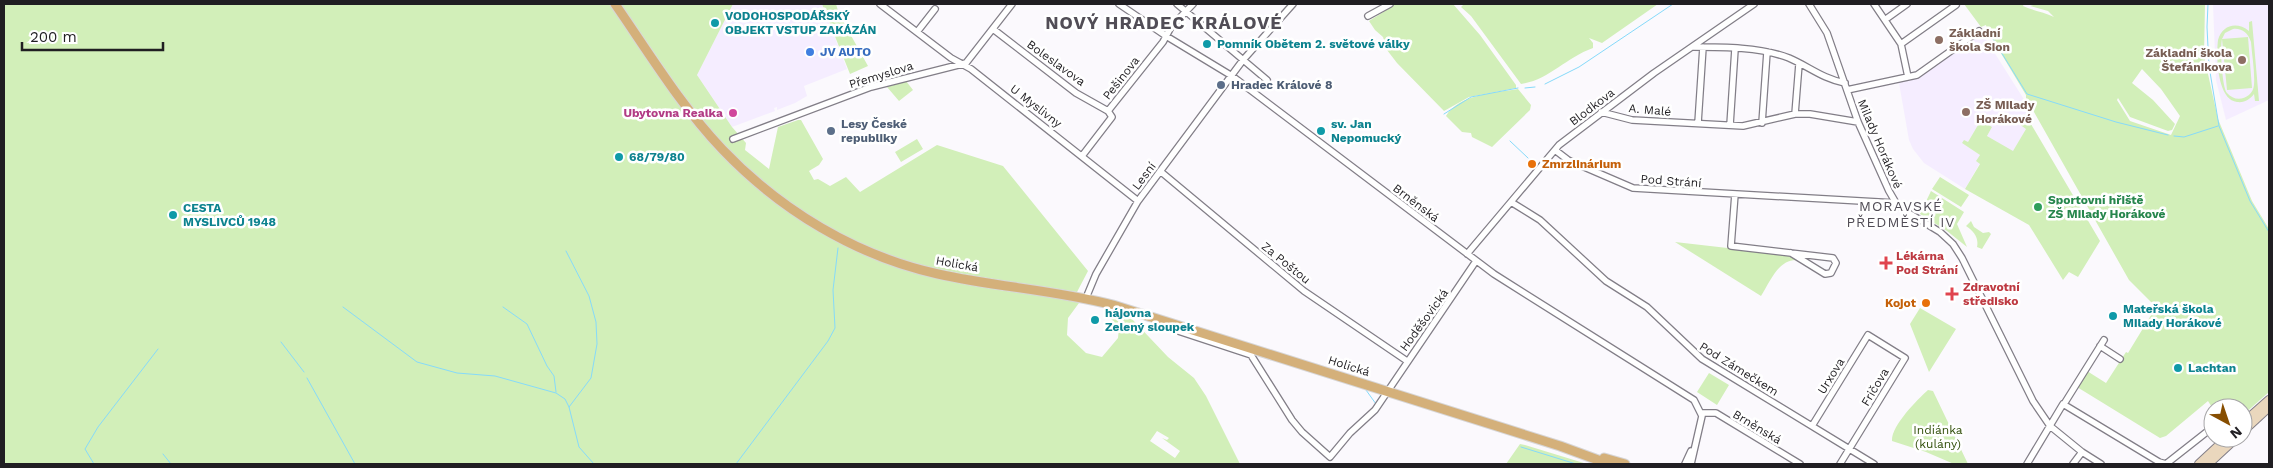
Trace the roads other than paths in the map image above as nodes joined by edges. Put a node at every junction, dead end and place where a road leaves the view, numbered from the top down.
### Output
1 (615, 4) edge
2 (880, 4) edge
3 (1012, 4) edge
4 (1119, 4) edge
5 (1177, 4) edge
6 (1194, 4) edge
7 (1294, 4) edge
8 (1390, 4) edge
9 (1754, 4) edge
10 (1809, 4) edge
11 (1874, 4) edge
12 (1907, 4) edge
13 (1956, 6) dead end
14 (935, 9) dead end
15 (1185, 10) junction
16 (1368, 16) dead end
17 (1886, 19) junction
18 (993, 29) junction
19 (1979, 31) dead end
20 (917, 32) junction
21 (1166, 36) junction
22 (1901, 44) junction
23 (1692, 46) junction
24 (1703, 47) junction
25 (1735, 49) junction
26 (1767, 52) junction
27 (1244, 60) junction
28 (960, 64) junction
29 (1799, 64) junction
30 (1232, 76) junction
31 (1908, 78) junction
32 (1266, 80) dead end
33 (1845, 83) junction
34 (1847, 90) junction
35 (1108, 111) junction
36 (1601, 112) junction
37 (1795, 114) junction
38 (1858, 122) junction
39 (1698, 123) junction
40 (1762, 124) junction
41 (1730, 125) junction
42 (733, 139) dead end
43 (1555, 150) junction
44 (1082, 156) junction
45 (1160, 171) junction
46 (1734, 194) junction
47 (1138, 201) junction
48 (1511, 202) junction
49 (1896, 203) junction
50 (1791, 253) junction
51 (1467, 254) junction
52 (1476, 261) junction
53 (1086, 298) junction
54 (1170, 322) junction
55 (1868, 336) joint
56 (2104, 340) dead end
57 (2100, 346) junction
58 (2120, 359) dead end
59 (1407, 361) junction
60 (1389, 392) junction
61 (2269, 400) edge
62 (2064, 404) junction
63 (2269, 407) edge
64 (1702, 413) junction
65 (2253, 414) edge
66 (2253, 422) edge
67 (1812, 426) junction
68 (2050, 426) junction
69 (2203, 434) edge
70 (1697, 438) junction
71 (1560, 446) junction
72 (2216, 448) edge
73 (2225, 448) edge
74 (1849, 450) junction
75 (2082, 452) junction
76 (1609, 464) edge
77 (1625, 464) edge
78 (1685, 464) edge
79 (1691, 464) edge
80 (1800, 464) edge
81 (1840, 464) edge
82 (1874, 464) edge
83 (2027, 464) edge
84 (2073, 464) edge
85 (2101, 464) edge
86 (2199, 464) edge
87 (2208, 464) edge

1 - 53 main road, Holická
2 - 20 street, U Myslivny
3 - 18 street, Přemyslova
4 - 21 street, Brněnská
5 - 15 street
6 - 15 street, Pešinova
7 - 27 street, Lesní
8 - 16 street
9 - 23 street, Blodkova
10 - 33 street, Milady Horákové
11 - 17 street
12 - 17 street
13 - 22 street
14 - 20 street
15 - 21 street, Pešinova
15 - 27 street
17 - 22 street
18 - 28 street, Přemyslova
18 - 35 street, Boleslavova
19 - 31 street
20 - 28 street, U Myslivny
21 - 30 street, Brněnská
21 - 35 street, Pešinova
22 - 31 street
23 - 24 street
23 - 36 street, Blodkova
24 - 25 street
24 - 39 street
25 - 26 street
25 - 41 street
26 - 29 street
26 - 40 street
27 - 30 street, Lesní
27 - 32 street
28 - 42 street, Přemyslova
28 - 44 street, U Myslivny
29 - 33 street
29 - 37 street
30 - 45 street, Lesní
30 - 51 street, Brněnská
31 - 34 street
33 - 34 street, Milady Horákové
34 - 38 street, Milady Horákové
35 - 44 street, Pešinova
36 - 39 street, A. Malé
36 - 43 street, Blodkova
37 - 38 street, A. Malé
37 - 40 street, A. Malé
38 - 49 street, Milady Horákové
39 - 41 street, A. Malé
40 - 41 street, A. Malé
43 - 46 street, Pod Strání
43 - 48 street, Blodkova
44 - 47 street, U Myslivny
45 - 47 street, Lesní
45 - 59 street, Za Poštou
46 - 49 street, Pod Strání
46 - 50 street
47 - 53 street, Lesní
48 - 51 street, Blodkova
48 - 67 street, Pod Zámečkem
49 - 68 street, Milady Horákové
50 - 50 street
51 - 52 street, Brněnská
52 - 59 street, Hoděšovická
52 - 64 street, Brněnská
53 - 54 main road, Holická
54 - 60 main road, Holická
54 - 60 street
55 - 67 street, Urxova
55 - 74 street, Fričova
56 - 57 street
57 - 58 street
57 - 62 street
59 - 60 street, Hoděšovická
60 - 71 main road, Holická
61 - 65 street
62 - 68 street
62 - 69 street
63 - 66 street
64 - 70 street
64 - 80 street, Brněnská
67 - 74 street, Pod Zámečkem
68 - 75 street, Milady Horákové
68 - 83 street
70 - 78 street
70 - 79 street
71 - 76 main road, Holická
71 - 77 main road, Holická
72 - 86 street
73 - 87 street
74 - 81 street, Fričova
74 - 82 street, Pod Zámečkem
75 - 84 street
75 - 85 street, Milady Horákové

